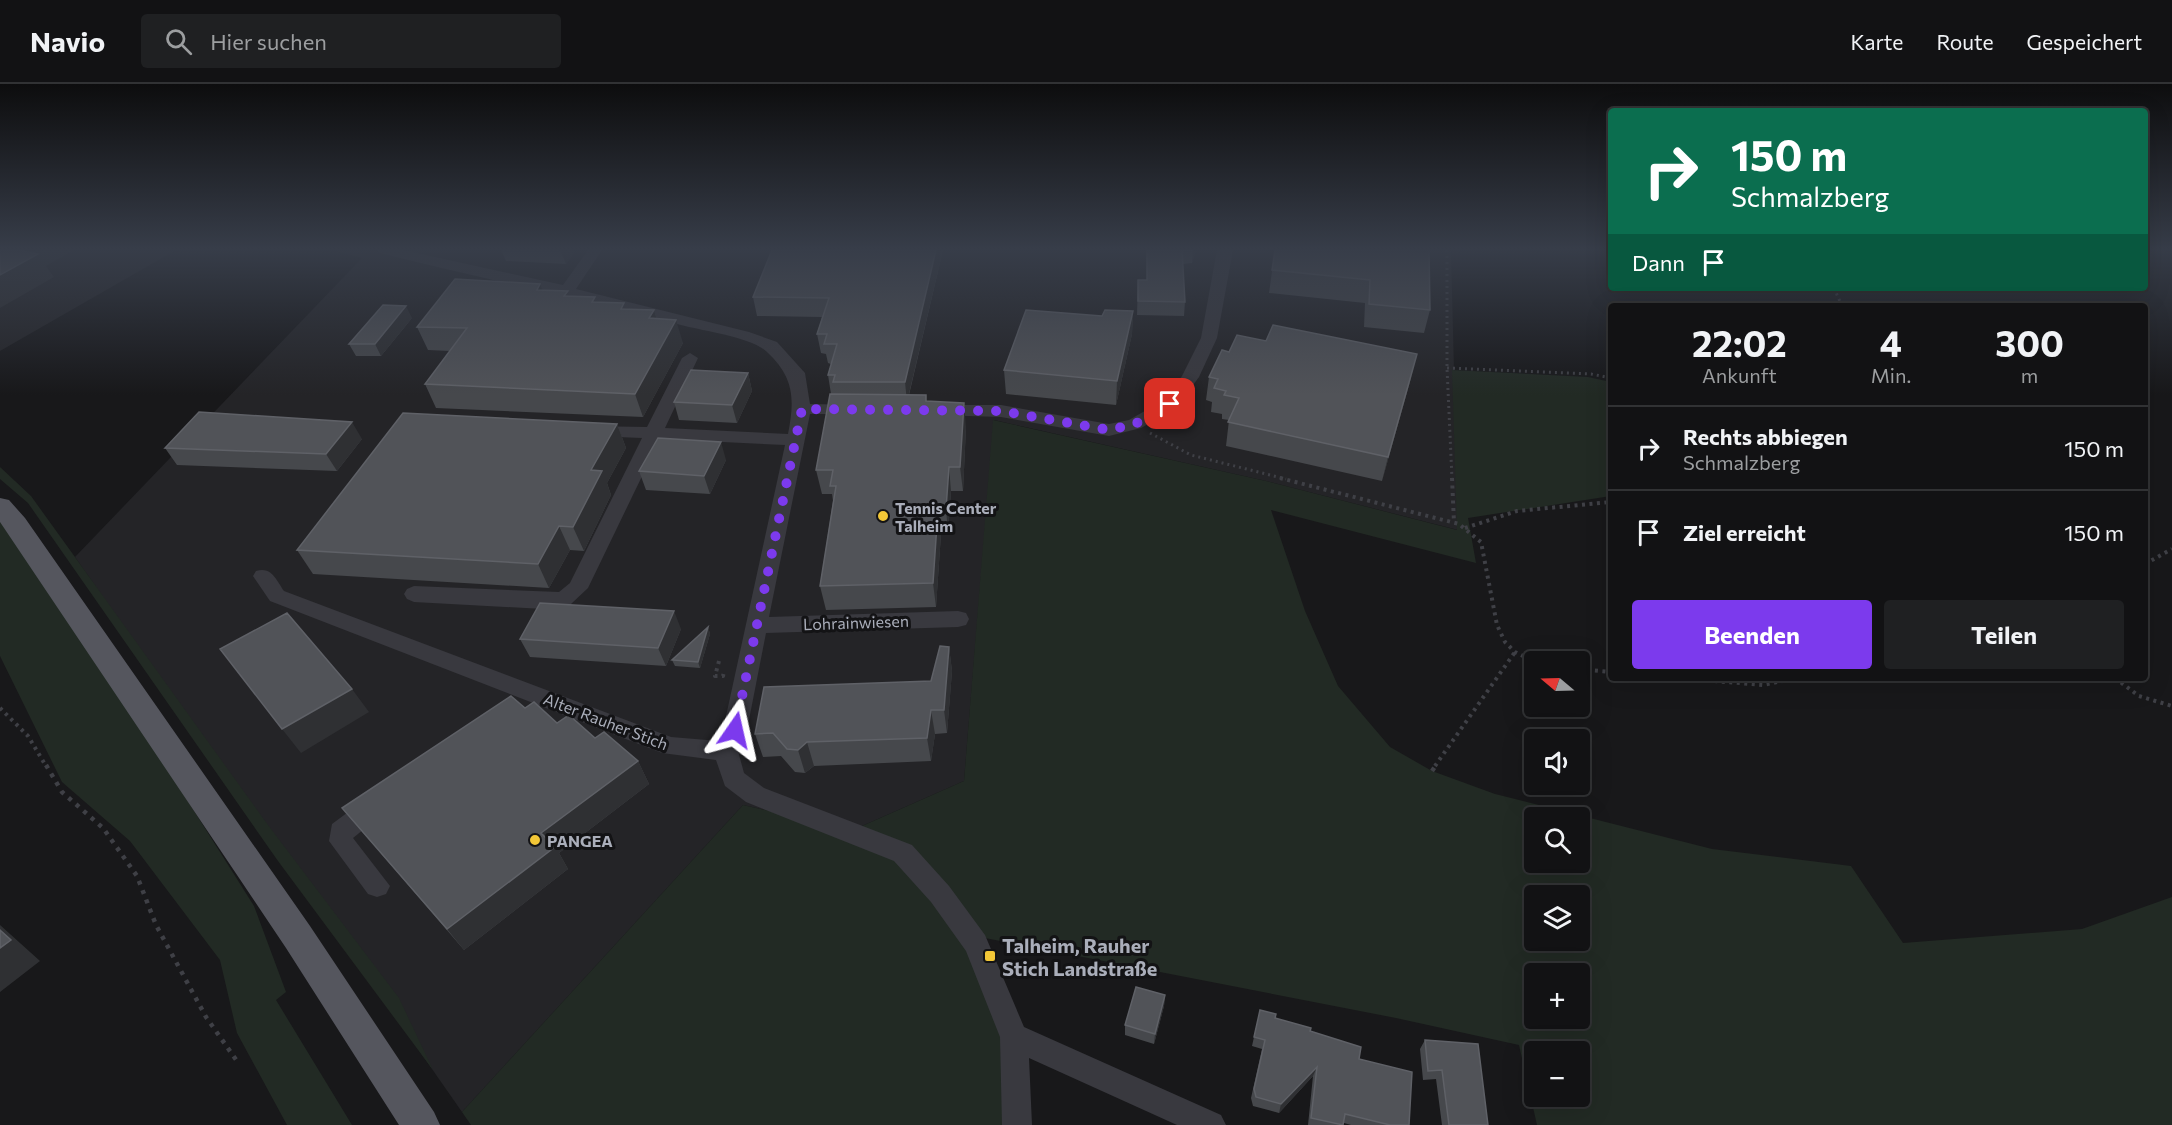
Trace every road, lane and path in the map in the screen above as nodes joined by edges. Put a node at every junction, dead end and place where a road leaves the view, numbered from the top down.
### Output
1 (598, 299) edge
2 (1216, 299) edge
3 (1447, 299) edge
4 (690, 358) dead end
5 (1447, 368) junction
6 (1608, 377) edge
7 (802, 409) junction
8 (873, 410) edge
9 (920, 410) edge
10 (1135, 424) junction
11 (571, 429) edge
12 (655, 433) junction
13 (795, 440) junction
14 (1608, 502) edge
15 (0, 506) edge
16 (1454, 523) junction
17 (1465, 528) junction
18 (2172, 549) edge
19 (2148, 562) edge
20 (263, 576) dead end
21 (414, 594) dead end
22 (958, 619) dead end
23 (755, 625) junction
24 (1515, 652) junction
25 (1524, 657) edge
26 (1590, 670) edge
27 (1608, 672) edge
28 (1709, 681) edge
29 (1784, 681) edge
30 (2119, 681) edge
31 (2172, 706) edge
32 (0, 708) edge
33 (726, 751) junction
34 (1432, 771) dead end
35 (392, 794) edge
36 (377, 886) dead end
37 (1014, 1037) junction
38 (239, 1064) dead end
39 (421, 1125) edge
40 (1017, 1125) edge
41 (1211, 1125) edge

1 - 7 street
2 - 10 street
3 - 5 path
4 - 12 street
5 - 6 path
5 - 16 path
7 - 8 street
7 - 13 street
9 - 10 street
10 - 16 path
11 - 12 street
12 - 13 street
12 - 21 street
13 - 23 street
14 - 17 path
15 - 39 main road
16 - 17 path
17 - 24 path
18 - 19 path
20 - 33 street, Alter Rauher Stich
22 - 23 street, Lohrainwiesen
23 - 33 street
24 - 25 path
24 - 34 path
26 - 27 path
28 - 29 path
30 - 31 path
32 - 38 path
33 - 37 street
35 - 36 street
37 - 40 street
37 - 41 street

